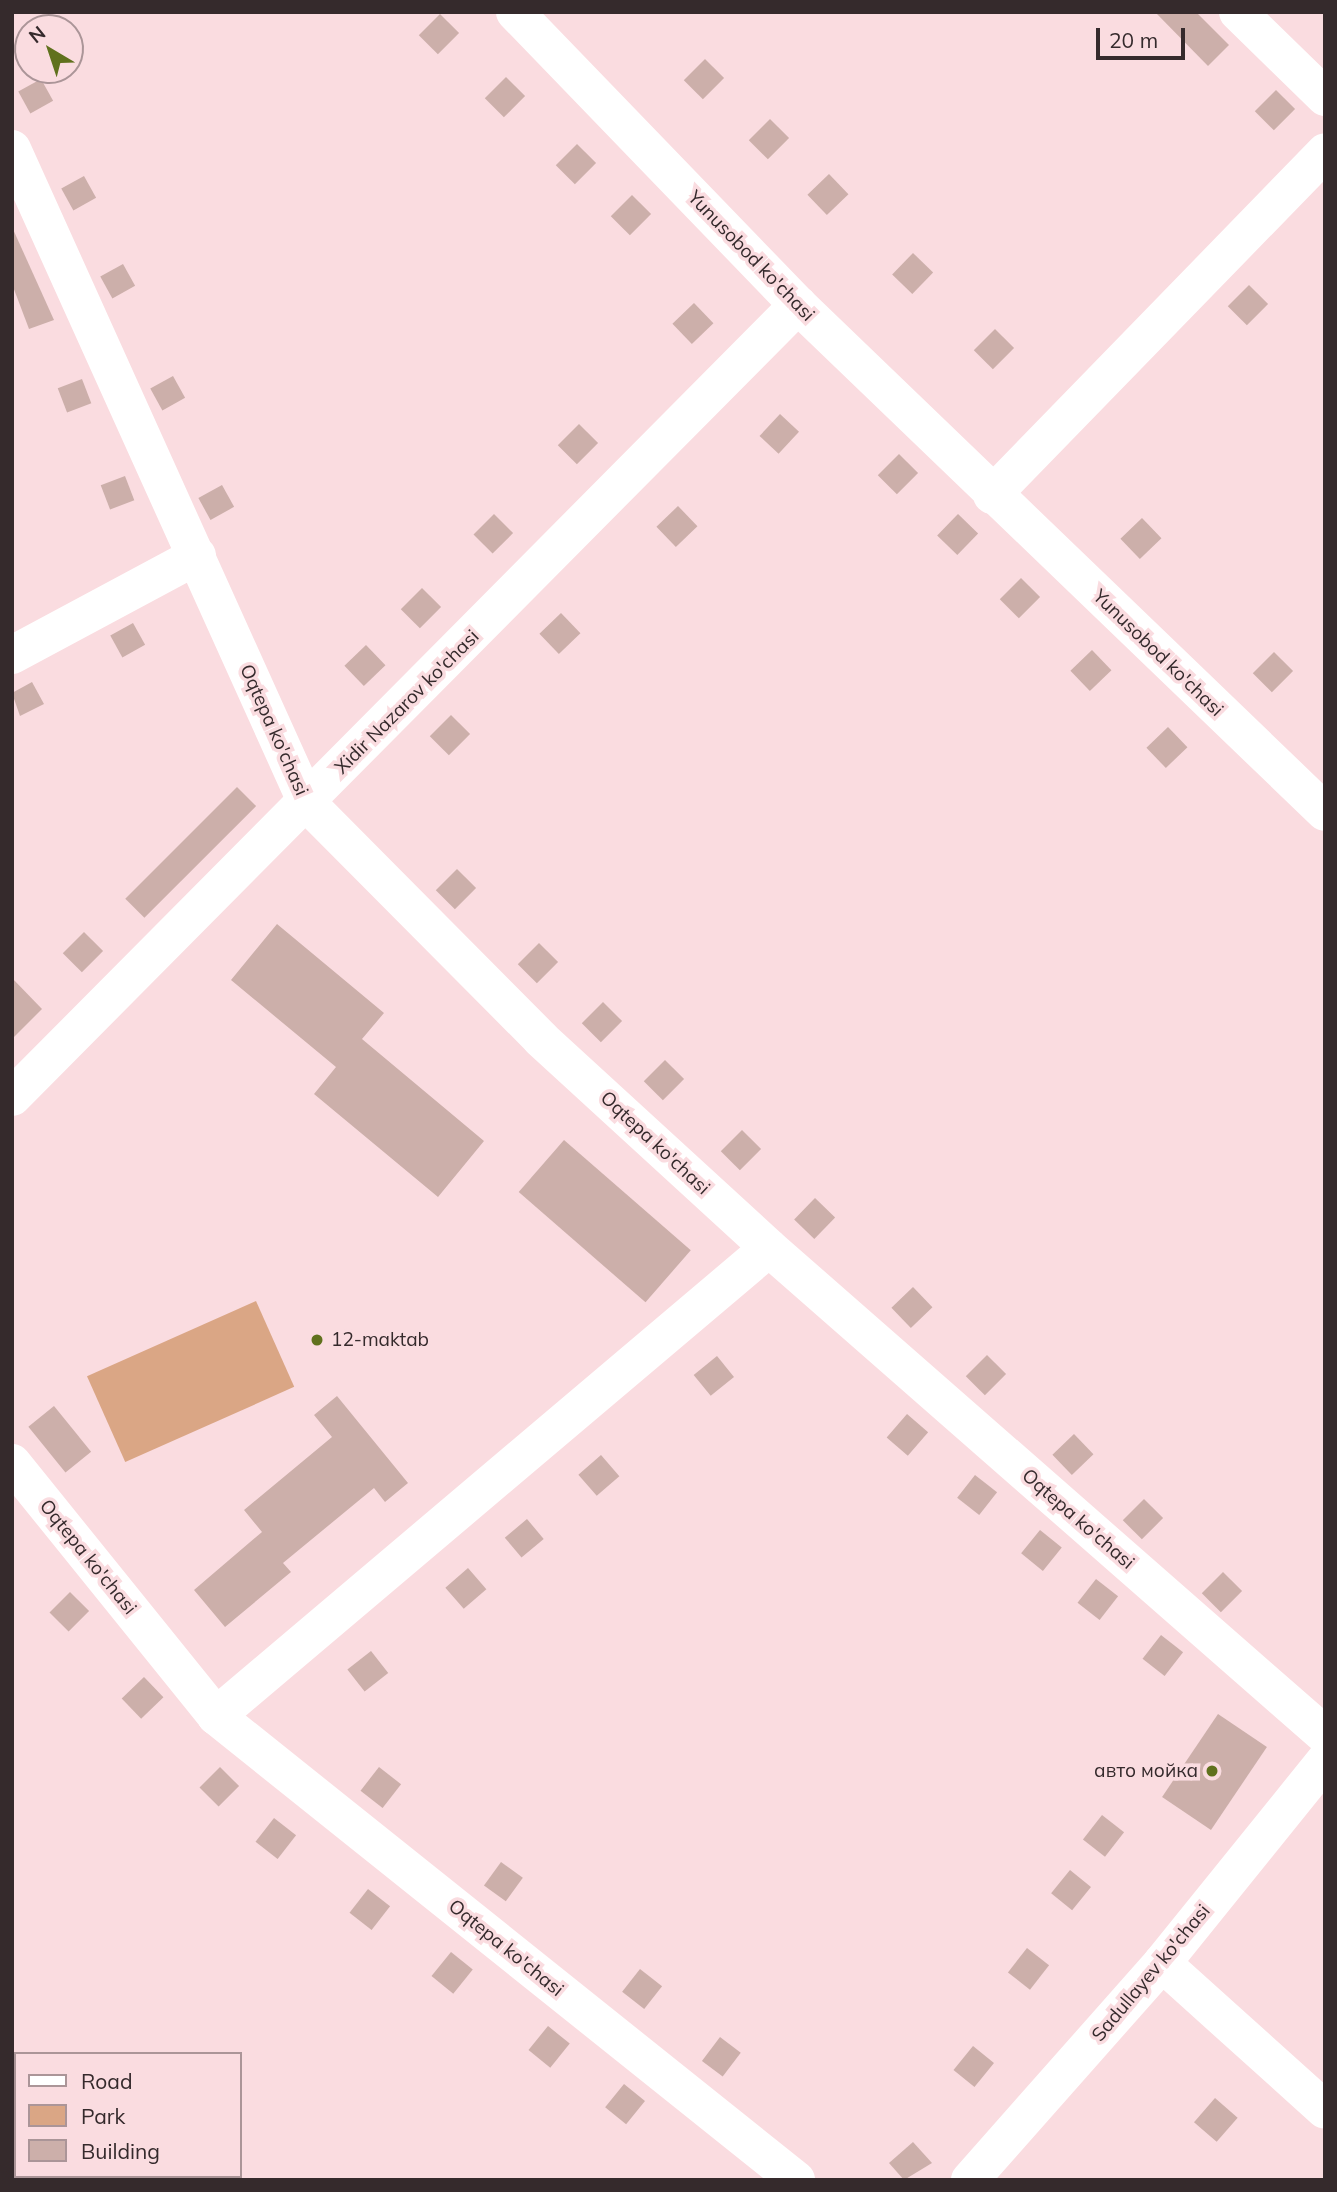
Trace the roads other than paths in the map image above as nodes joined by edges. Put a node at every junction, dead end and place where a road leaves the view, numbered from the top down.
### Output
1 (515, 12) edge
2 (1238, 12) edge
3 (1325, 97) edge
4 (12, 149) edge
5 (1325, 152) edge
6 (798, 305) junction
7 (992, 495) junction
8 (197, 556) junction
9 (12, 655) edge
10 (307, 803) junction
11 (1325, 812) edge
12 (12, 1097) edge
13 (769, 1248) junction
14 (12, 1463) edge
15 (216, 1716) junction
16 (1325, 1735) edge
17 (1325, 1761) edge
18 (1162, 1964) junction
19 (1325, 2110) edge
20 (796, 2180) edge
21 (970, 2180) edge

1 - 6 street, Yunusobod ko'chasi
2 - 3 street
4 - 8 street, Oqtepa ko'chasi
5 - 7 street
6 - 7 street, Yunusobod ko'chasi
6 - 10 street, Xidir Nazarov ko'chasi
7 - 11 street, Yunusobod ko'chasi
8 - 9 street
8 - 10 street, Oqtepa ko'chasi
10 - 12 street, Xidir Nazarov ko'chasi
10 - 13 street, Oqtepa ko'chasi
13 - 15 street
13 - 16 street, Oqtepa ko'chasi
14 - 15 street, Oqtepa ko'chasi
15 - 20 street, Oqtepa ko'chasi
17 - 18 street, Sadullayev ko'chasi
18 - 19 street
18 - 21 street, Sadullayev ko'chasi

